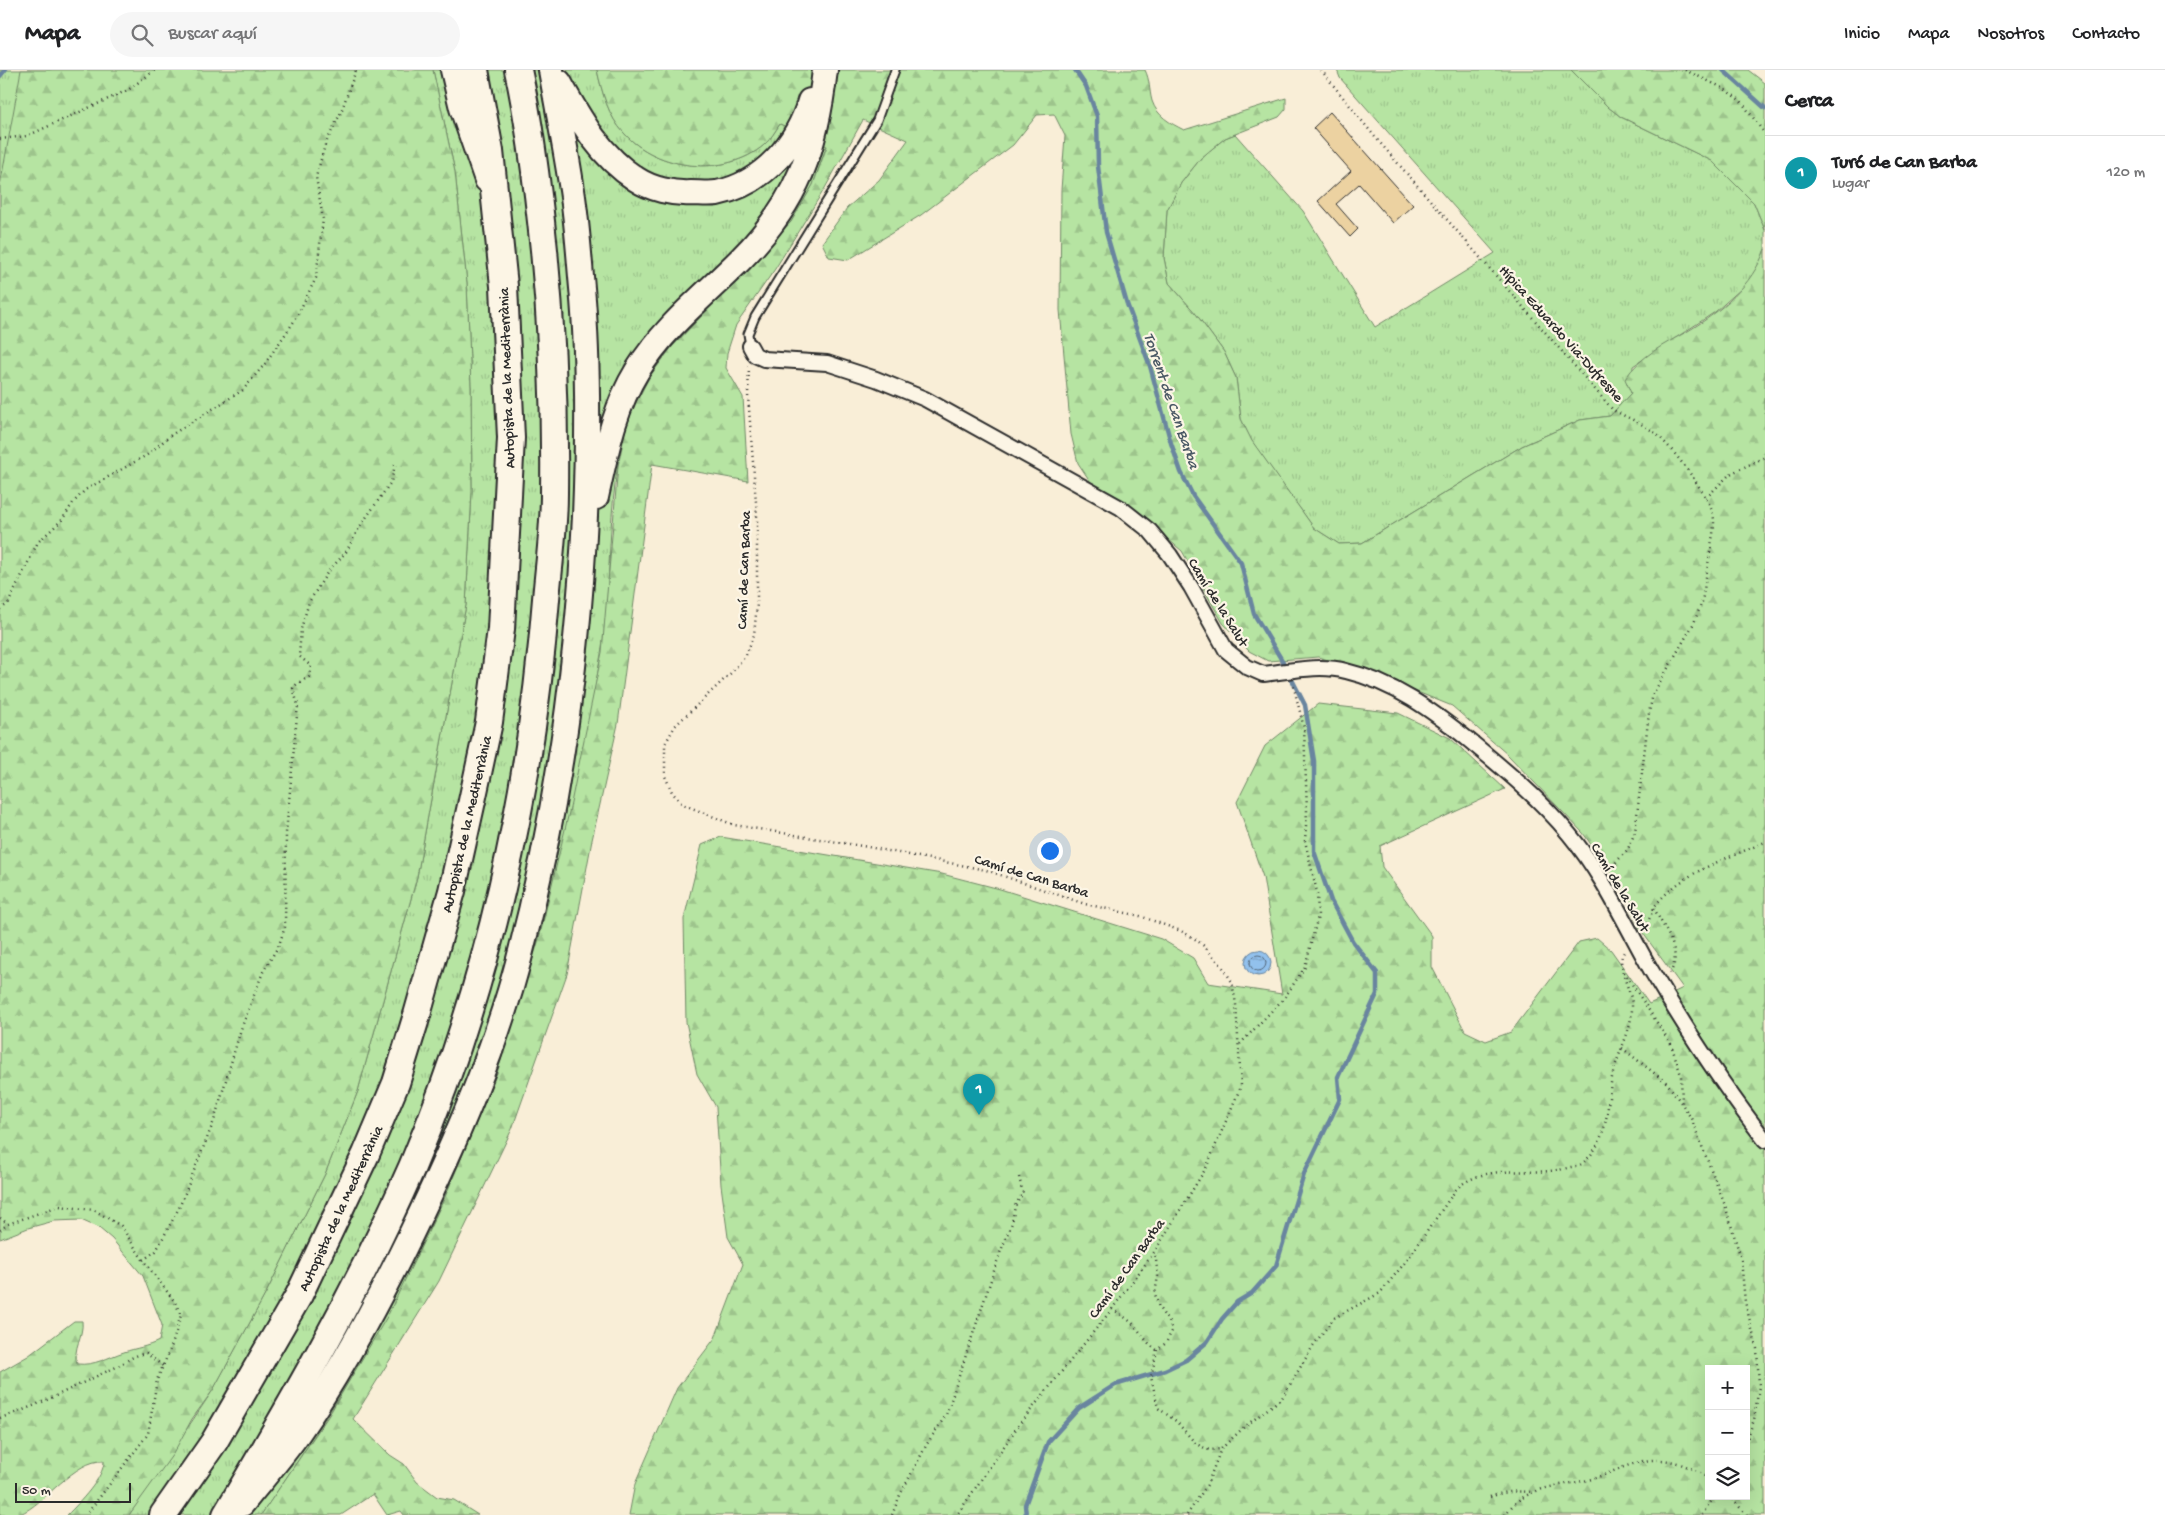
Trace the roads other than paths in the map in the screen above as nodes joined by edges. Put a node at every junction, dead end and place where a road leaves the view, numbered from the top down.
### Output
1 (453, 70) edge
2 (475, 70) edge
3 (518, 70) edge
4 (552, 70) edge
5 (817, 70) edge
6 (825, 70) edge
7 (895, 70) edge
8 (496, 205) junction
9 (750, 346) joint
10 (583, 544) junction
11 (1765, 1140) edge
12 (163, 1515) edge
13 (226, 1515) edge
14 (234, 1515) edge

1 - 8 highway
2 - 8 highway, Autopista de la Mediterrània
3 - 13 highway
4 - 5 highway
4 - 10 highway
6 - 10 highway
7 - 9 lane
8 - 12 highway, Autopista de la Mediterrània
9 - 11 street, Camí de la Salut
10 - 14 highway

